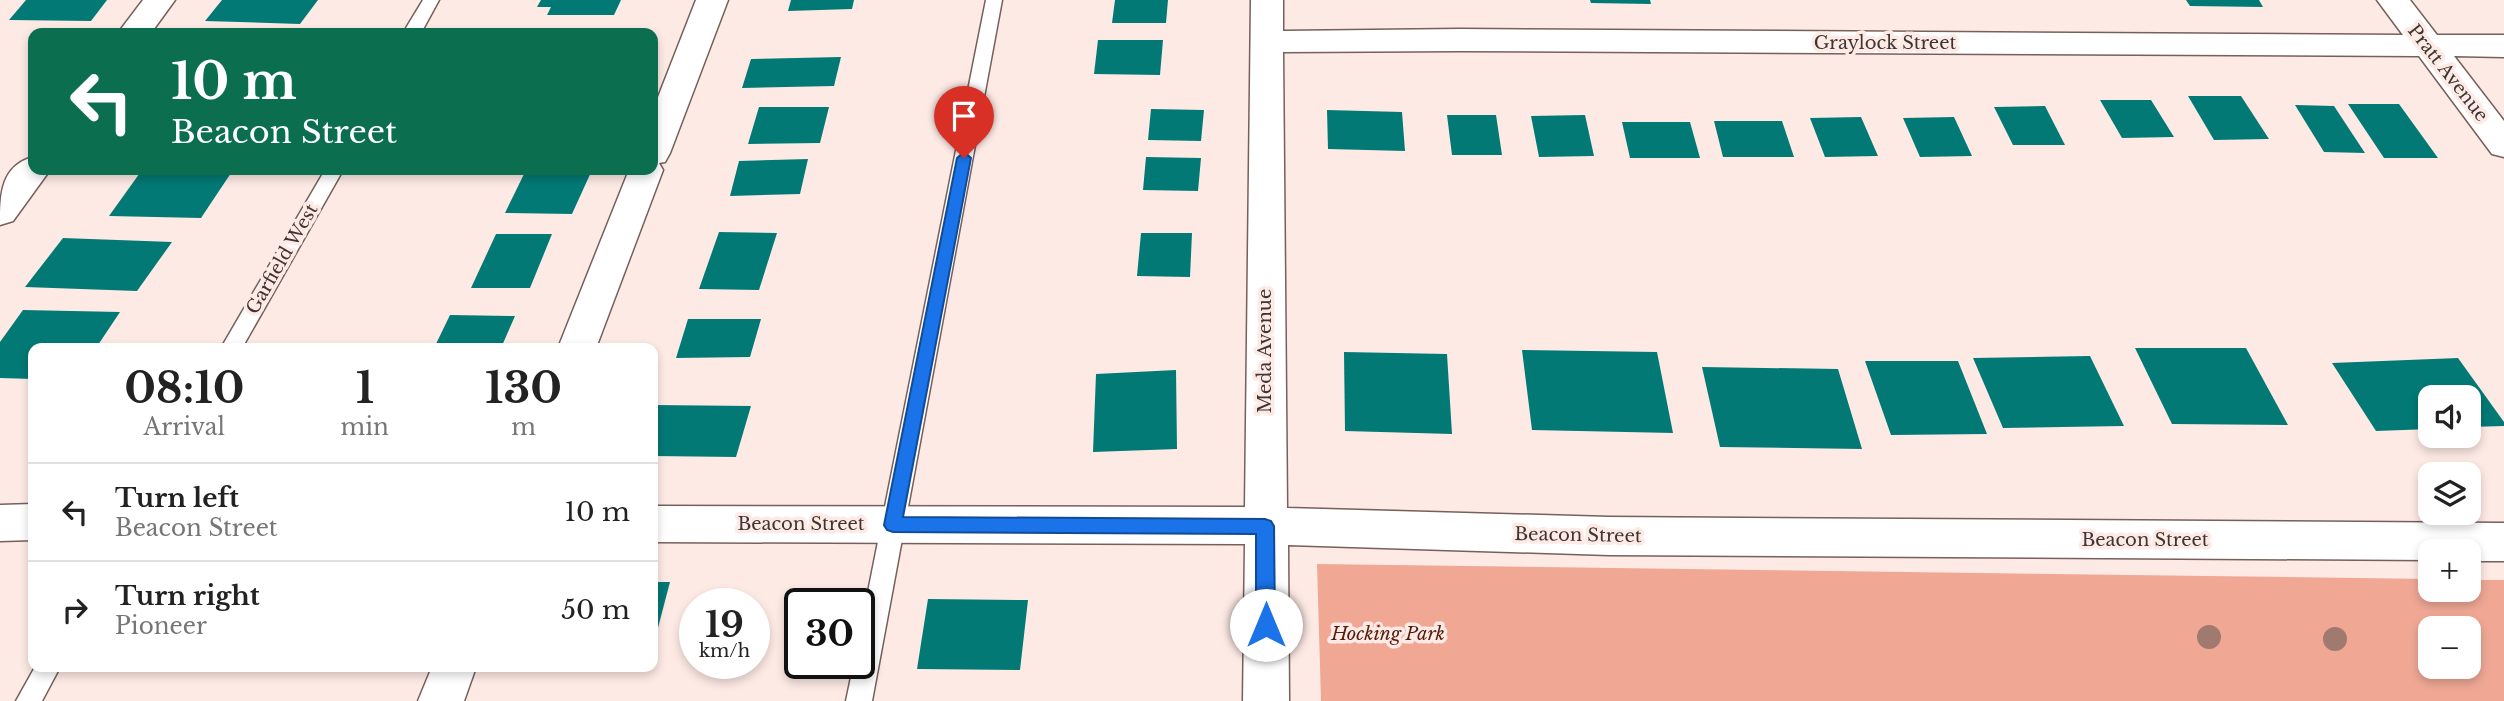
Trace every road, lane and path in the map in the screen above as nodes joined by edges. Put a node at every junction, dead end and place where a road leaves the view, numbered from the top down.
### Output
1 (159, 0) edge
2 (431, 0) edge
3 (712, 0) edge
4 (995, 0) edge
5 (1267, 0) edge
6 (2393, 0) edge
7 (138, 28) edge
8 (415, 28) edge
9 (1267, 42) junction
10 (2504, 46) edge
11 (2428, 47) junction
12 (658, 140) edge
13 (2504, 145) edge
14 (28, 175) edge
15 (331, 175) edge
16 (644, 175) edge
17 (0, 212) edge
18 (234, 343) edge
19 (579, 343) edge
20 (28, 522) edge
21 (0, 523) edge
22 (658, 523) edge
23 (893, 525) junction
24 (1265, 526) junction
25 (2504, 542) edge
26 (45, 672) edge
27 (452, 672) edge
28 (29, 701) edge
29 (441, 701) edge
30 (859, 701) edge
31 (1266, 701) edge

1 - 7 street
2 - 8 lane
3 - 12 street
4 - 23 lane
5 - 9 street, Meda Avenue
6 - 11 street, Pratt Avenue
9 - 11 street, Graylock Street
9 - 24 street, Meda Avenue
10 - 11 street, Graylock Street
11 - 13 street, Pratt Avenue
14 - 17 street
15 - 18 lane, Garfield West
16 - 19 street
20 - 21 street
22 - 23 street, Beacon Street
23 - 24 street, Beacon Street
23 - 30 lane
24 - 25 street, Beacon Street
24 - 31 street, Meda Avenue
26 - 28 lane
27 - 29 street

